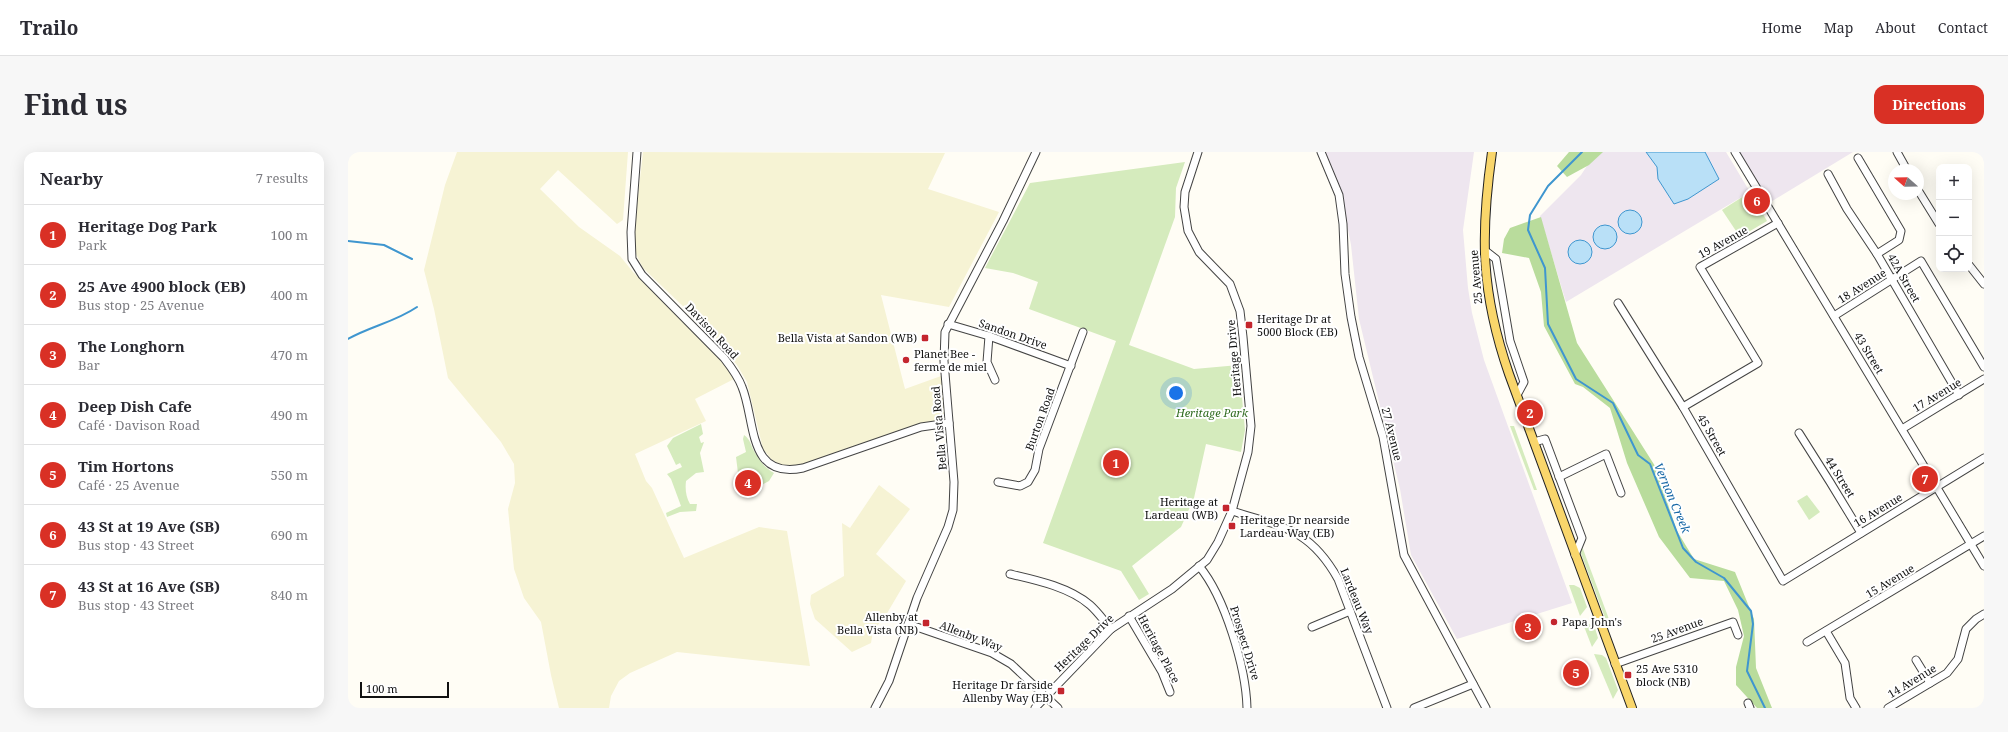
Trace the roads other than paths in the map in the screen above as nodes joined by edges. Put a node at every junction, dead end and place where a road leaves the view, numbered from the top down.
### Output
1 (637, 152) edge
2 (1036, 152) edge
3 (1198, 152) edge
4 (1321, 152) edge
5 (1492, 152) edge
6 (1735, 152) edge
7 (1897, 152) edge
8 (1858, 158) dead end
9 (1904, 164) edge
10 (1828, 174) dead end
11 (1924, 200) edge
12 (1936, 219) edge
13 (1778, 223) junction
14 (1487, 252) dead end
15 (1877, 254) junction
16 (1972, 269) edge
17 (1892, 280) junction
18 (1984, 284) edge
19 (1618, 303) dead end
20 (1834, 316) junction
21 (948, 324) junction
22 (1083, 332) dead end
23 (989, 336) junction
24 (1070, 366) junction
25 (1984, 367) edge
26 (1984, 379) edge
27 (995, 380) dead end
28 (1959, 395) junction
29 (1516, 396) junction
30 (1682, 407) junction
31 (949, 423) junction
32 (1902, 429) junction
33 (1799, 433) dead end
34 (1534, 442) junction
35 (1984, 458) edge
36 (1559, 477) junction
37 (998, 482) dead end
38 (1937, 487) junction
39 (1621, 493) dead end
40 (1232, 511) junction
41 (1861, 533) junction
42 (1984, 536) edge
43 (1971, 544) junction
44 (1575, 555) junction
45 (1199, 566) junction
46 (1984, 566) edge
47 (1010, 574) dead end
48 (1783, 581) joint
49 (1350, 611) junction
50 (1984, 614) edge
51 (1129, 616) junction
52 (908, 624) junction
53 (1312, 627) dead end
54 (1111, 629) junction
55 (1826, 631) junction
56 (1738, 635) dead end
57 (1807, 642) dead end
58 (1916, 660) dead end
59 (1615, 664) junction
60 (1930, 683) junction
61 (1473, 684) junction
62 (1170, 692) dead end
63 (1045, 697) junction
64 (875, 708) edge
65 (1035, 708) edge
66 (1058, 708) edge
67 (1247, 708) edge
68 (1387, 708) edge
69 (1414, 708) edge
70 (1486, 708) edge
71 (1632, 708) edge
72 (1856, 708) edge
73 (1888, 708) edge

1 - 31 street, Davison Road
2 - 21 street, Bella Vista Road
3 - 40 street, Heritage Drive
4 - 61 street, 27 Avenue
5 - 29 main road, 25 Avenue
6 - 13 street, 43 Street
7 - 9 street
8 - 15 street
10 - 15 street, 42A Street
11 - 12 street
13 - 20 street, 43 Street
13 - 30 street, 19 Avenue
14 - 29 street, 25 Avenue
15 - 17 street, 42A Street
16 - 18 street
17 - 20 street, 18 Avenue
17 - 25 street, 18 Avenue
17 - 28 street, 42A Street
19 - 30 street, 45 Street
20 - 32 street, 43 Street
21 - 23 street, Sandon Drive
21 - 31 street, Bella Vista Road
22 - 24 street, Burton Road
23 - 24 street, Sandon Drive
23 - 27 street
24 - 37 street, Burton Road
26 - 28 street, 17 Avenue
28 - 32 street, 17 Avenue
29 - 34 main road, 25 Avenue
30 - 48 street, 45 Street
31 - 52 street, Bella Vista Road
32 - 38 street, 43 Street
33 - 41 street, 44 Street
34 - 36 street
34 - 44 main road, 25 Avenue
35 - 38 street, 16 Avenue
36 - 39 street
36 - 44 street
38 - 41 street, 16 Avenue
38 - 43 street, 43 Street
40 - 45 street, Heritage Drive
40 - 49 street, Lardeau Way
41 - 48 street, 16 Avenue
42 - 43 street, 15 Avenue
43 - 46 street, 43 Street
43 - 55 street, 15 Avenue
44 - 59 main road, 25 Avenue
45 - 51 street, Heritage Drive
45 - 67 street, Prospect Drive
47 - 54 street
49 - 53 street
49 - 68 street, Lardeau Way
50 - 60 street, 14 Avenue
51 - 54 street, Heritage Drive
51 - 62 street, Heritage Place
52 - 63 street, Allenby Way
52 - 64 street, Bella Vista Road
54 - 63 street, Heritage Drive
55 - 57 street, 15 Avenue
55 - 72 street
56 - 59 street, 25 Avenue
58 - 60 street
59 - 71 main road, 25 Avenue
60 - 73 street, 14 Avenue
61 - 69 street
61 - 70 street, 27 Avenue
63 - 65 street, Heritage Drive
63 - 66 street, Allenby Way

